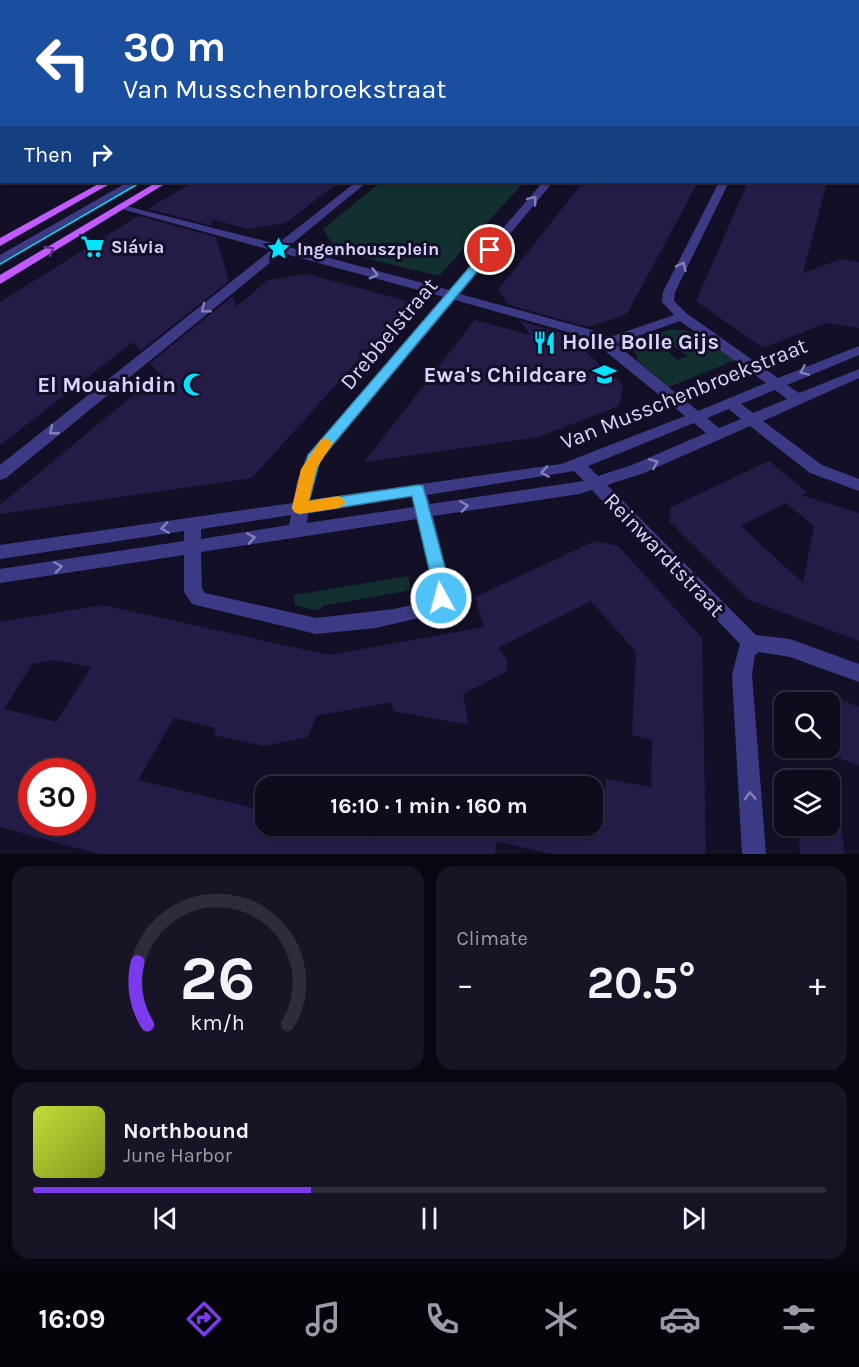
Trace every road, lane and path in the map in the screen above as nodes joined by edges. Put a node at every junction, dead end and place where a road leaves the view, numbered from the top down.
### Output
1 (106, 183) edge
2 (132, 183) edge
3 (161, 183) edge
4 (361, 183) edge
5 (547, 183) edge
6 (724, 183) edge
7 (122, 206) junction
8 (0, 243) edge
9 (279, 249) junction
10 (0, 260) edge
11 (0, 280) edge
12 (452, 295) junction
13 (682, 316) junction
14 (606, 343) junction
15 (859, 350) edge
16 (859, 373) edge
17 (776, 383) junction
18 (799, 400) junction
19 (730, 403) junction
20 (696, 417) junction
21 (753, 420) junction
22 (718, 435) junction
23 (578, 465) junction
24 (0, 474) edge
25 (596, 484) junction
26 (859, 485) edge
27 (418, 490) junction
28 (299, 508) junction
29 (423, 512) junction
30 (193, 524) junction
31 (297, 531) junction
32 (192, 547) junction
33 (0, 552) edge
34 (0, 576) edge
35 (752, 644) junction
36 (859, 673) edge
37 (754, 854) edge

1 - 8 main road
2 - 10 street
3 - 7 main road
4 - 9 street
12 -> 5 street, Drebbelstraat
13 -> 6 street
7 - 9 street
11 -> 7 main road
9 -> 12 street
9 -> 24 street
12 - 14 street
12 - 28 street, Drebbelstraat
13 - 14 street
13 - 17 street
14 - 20 street
15 -> 17 street, Van Musschenbroekstraat
16 - 18 street
17 - 18 street
17 - 19 street, Van Musschenbroekstraat
18 - 21 street
19 - 20 street, Van Musschenbroekstraat
19 - 21 street
20 - 22 street
20 - 23 street, Van Musschenbroekstraat
21 - 22 street
21 - 26 street
25 -> 22 street
23 - 25 street, Reinwardtstraat
23 -> 27 street, Van Musschenbroekstraat
29 -> 25 street
25 - 35 street, Reinwardtstraat
27 - 28 street, Van Musschenbroekstraat
27 - 29 street
28 - 30 street, Van Musschenbroekstraat
28 - 31 street, Drebbelstraat
29 - 31 street
29 - 32 street
30 - 32 street
30 -> 33 street, Van Musschenbroekstraat
32 -> 31 street
34 -> 32 street
35 - 36 street
37 -> 35 street

